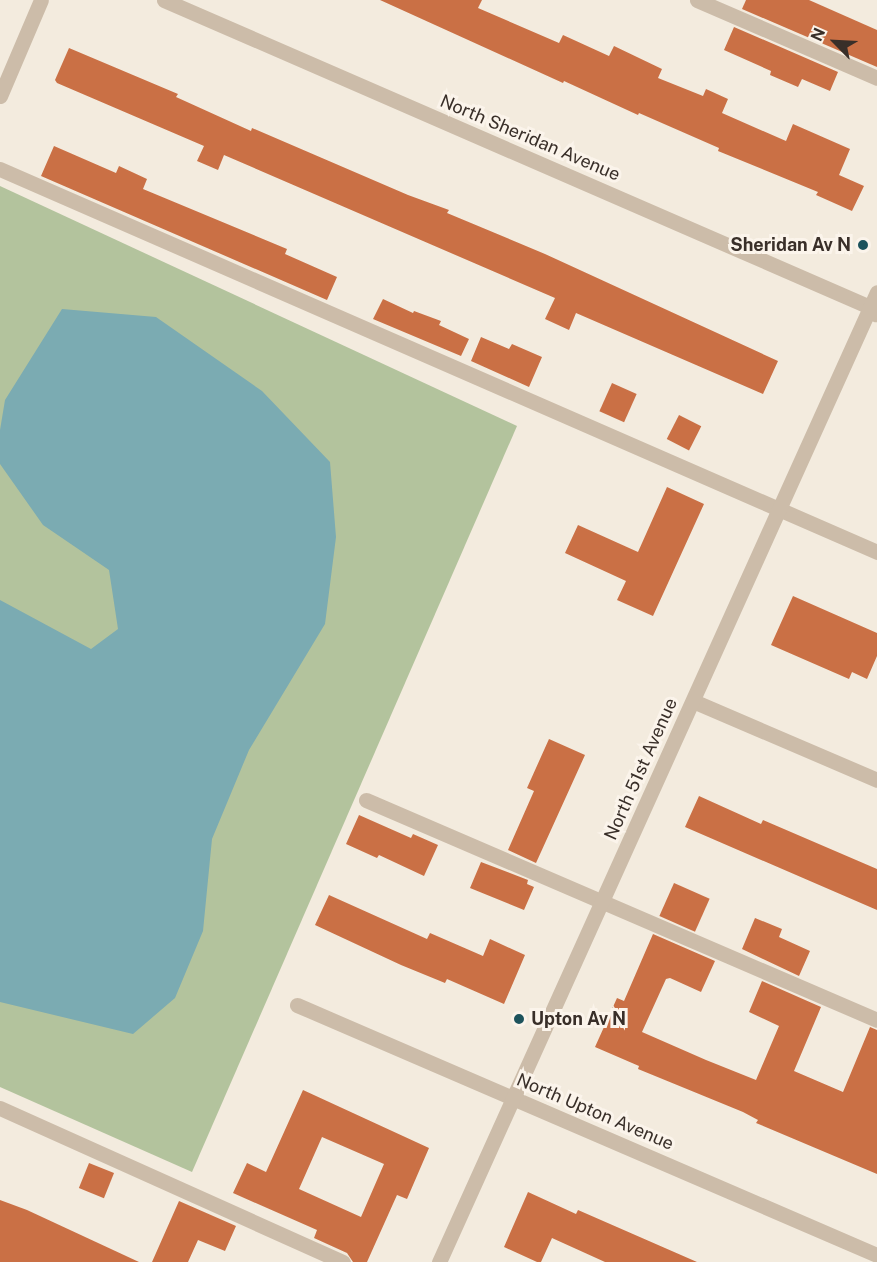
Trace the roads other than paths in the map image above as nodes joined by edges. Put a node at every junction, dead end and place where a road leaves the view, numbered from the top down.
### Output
1 (41, 0) edge
2 (164, 0) edge
3 (697, 0) edge
4 (877, 78) edge
5 (0, 96) edge
6 (0, 169) edge
7 (877, 292) edge
8 (874, 311) edge
9 (779, 510) junction
10 (877, 552) edge
11 (693, 701) junction
12 (877, 780) edge
13 (366, 800) dead end
14 (602, 903) junction
15 (297, 1005) dead end
16 (877, 1020) edge
17 (512, 1098) junction
18 (0, 1108) edge
19 (877, 1255) edge
20 (343, 1262) edge
21 (439, 1262) edge

1 - 5 street
2 - 8 street, North Sheridan Avenue
3 - 4 street
6 - 9 street
7 - 8 street, North 51st Avenue
8 - 9 street, North 51st Avenue
9 - 10 street
9 - 11 street, North 51st Avenue
11 - 12 street
11 - 14 street, North 51st Avenue
13 - 14 street
14 - 16 street
14 - 17 street, North 51st Avenue
15 - 17 street, North Upton Avenue
17 - 19 street, North Upton Avenue
17 - 21 street, North 51st Avenue
18 - 20 street

